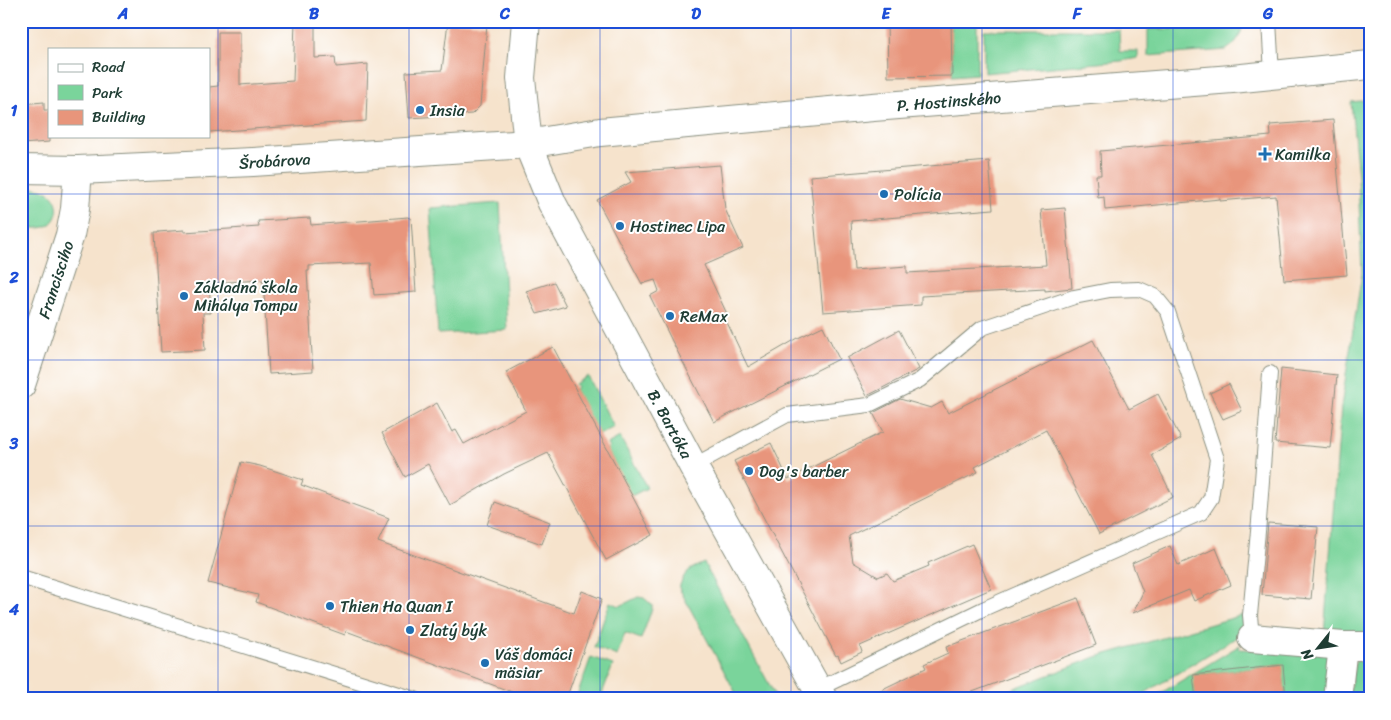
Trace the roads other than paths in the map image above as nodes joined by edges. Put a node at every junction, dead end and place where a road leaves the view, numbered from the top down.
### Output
1 (526, 21) edge
2 (1269, 21) edge
3 (1370, 65) edge
4 (1272, 74) junction
5 (528, 144) junction
6 (21, 169) edge
7 (78, 170) junction
8 (1270, 373) dead end
9 (21, 385) edge
10 (693, 466) junction
11 (21, 577) edge
12 (1252, 638) joint
13 (1356, 646) edge
14 (814, 689) edge
15 (414, 699) edge
16 (1337, 699) edge

1 - 5 street, B. Bartóka
2 - 4 lane
3 - 4 street, P. Hostinského
4 - 5 street, P. Hostinského
5 - 7 street, Šrobárova
5 - 10 street, B. Bartóka
6 - 7 street, Šrobárova
7 - 9 street, Francisciho
8 - 12 lane
10 - 14 street, B. Bartóka
10 - 14 lane
11 - 15 lane
12 - 13 street
13 - 16 street

